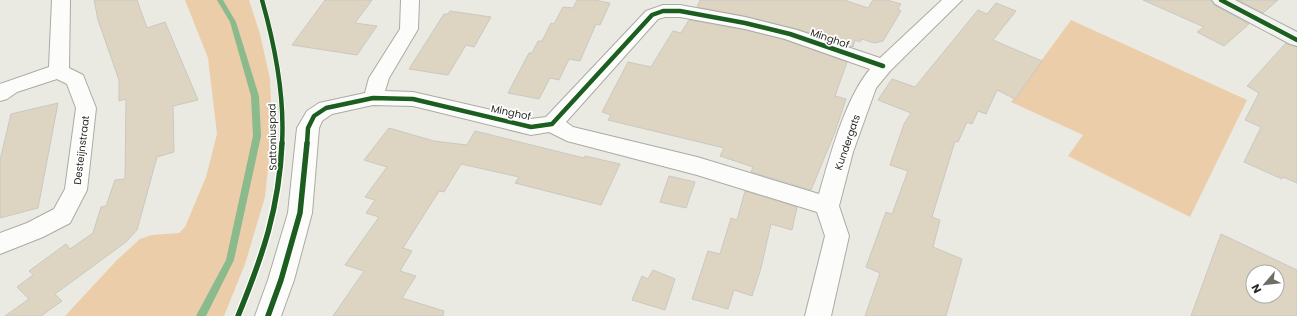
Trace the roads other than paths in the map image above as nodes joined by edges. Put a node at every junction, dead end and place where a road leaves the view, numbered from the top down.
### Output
1 (61, 0) edge
2 (410, 0) edge
3 (952, 0) edge
4 (1221, 0) edge
5 (1297, 40) edge
6 (883, 66) junction
7 (59, 71) junction
8 (0, 94) edge
9 (373, 98) junction
10 (552, 124) junction
11 (827, 206) junction
12 (0, 244) edge
13 (268, 316) edge
14 (818, 316) edge

1 - 7 street
2 - 9 street
3 - 6 street, Kundergats
4 - 5 main road
6 - 10 street, Minghof
6 - 11 street, Kundergats
7 - 8 street
7 - 12 street, Desteijnstraat
9 - 10 street, Minghof
9 - 13 street, Minghof
10 - 11 street
11 - 14 street

